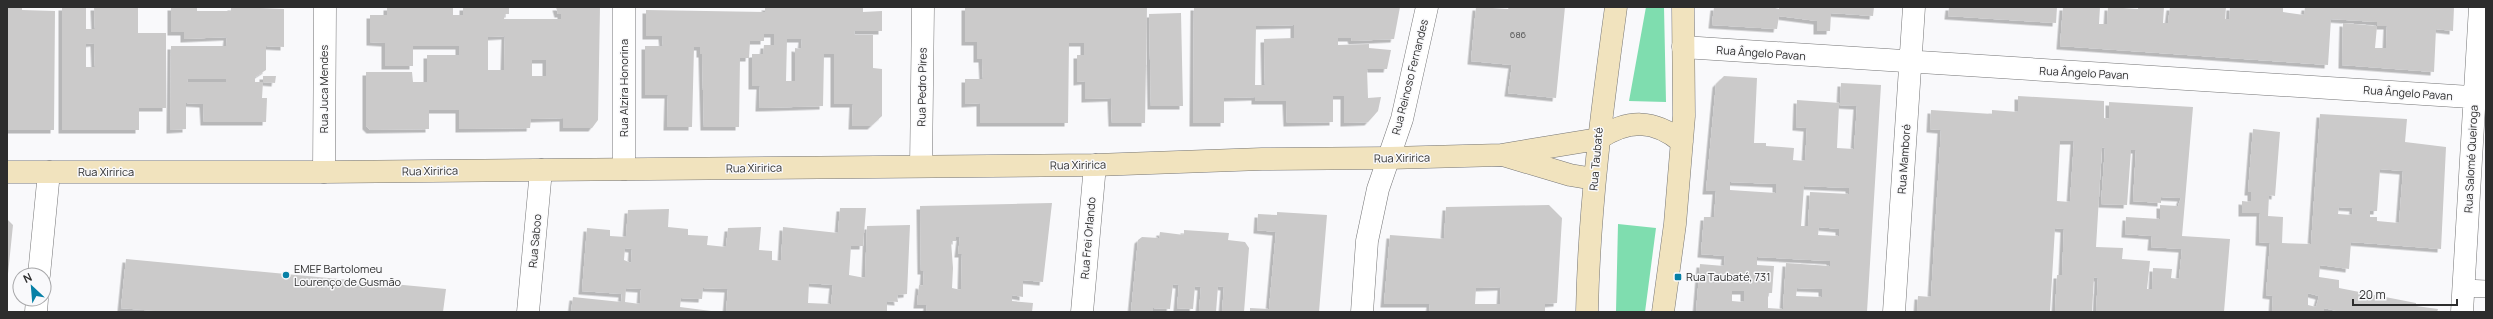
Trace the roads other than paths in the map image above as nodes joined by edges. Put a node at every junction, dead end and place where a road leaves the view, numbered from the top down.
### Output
1 (325, 7) edge
2 (624, 7) edge
3 (922, 7) edge
4 (1427, 7) edge
5 (1616, 7) edge
6 (1683, 7) edge
7 (1914, 7) edge
8 (2480, 7) edge
9 (1683, 47) junction
10 (1910, 63) junction
11 (2480, 98) edge
12 (1598, 139) junction
13 (1682, 142) junction
14 (1501, 155) junction
15 (1389, 158) junction
16 (1095, 165) junction
17 (921, 166) junction
18 (624, 169) junction
19 (541, 170) junction
20 (7, 172) edge
21 (49, 172) junction
22 (324, 172) junction
23 (1594, 180) junction
24 (40, 267) edge
25 (2464, 288) junction
26 (2486, 290) edge
27 (528, 312) edge
28 (1082, 312) edge
29 (1362, 312) edge
30 (1587, 312) edge
31 (1663, 312) edge
32 (1894, 312) edge
33 (2462, 312) edge

1 - 22 street, Rua Juca Mendes
2 - 18 street, Rua Alzira Honorina
3 - 17 street, Rua Pedro Pires
4 - 15 street, Rua Reinoso Fernandes
5 - 12 street, Rua Taubaté
6 - 9 street
7 - 10 street, Rua Mamboré
8 - 11 street, Rua Salomé Queiroga
9 - 10 street, Rua Ângelo Pavan
9 - 13 street
10 - 11 street, Rua Ângelo Pavan
10 - 32 street, Rua Mamboré
11 - 25 street, Rua Salomé Queiroga
12 - 13 street
12 - 14 street, Rua Xiririca
12 - 23 street, Rua Taubaté
13 - 31 street
14 - 15 street, Rua Xiririca
14 - 23 street, Rua Xiririca
15 - 16 street, Rua Xiririca
15 - 29 street, Rua Reinoso Fernandes
16 - 17 street, Rua Xiririca
16 - 28 street, Rua Frei Orlando
17 - 18 street, Rua Xiririca
18 - 19 street, Rua Xiririca
19 - 22 street, Rua Xiririca
19 - 27 street, Rua Saboo
20 - 21 street, Rua Xiririca
21 - 22 street, Rua Xiririca
21 - 24 street
23 - 30 street, Rua Taubaté
25 - 26 lane
25 - 33 street, Rua Salomé Queiroga

